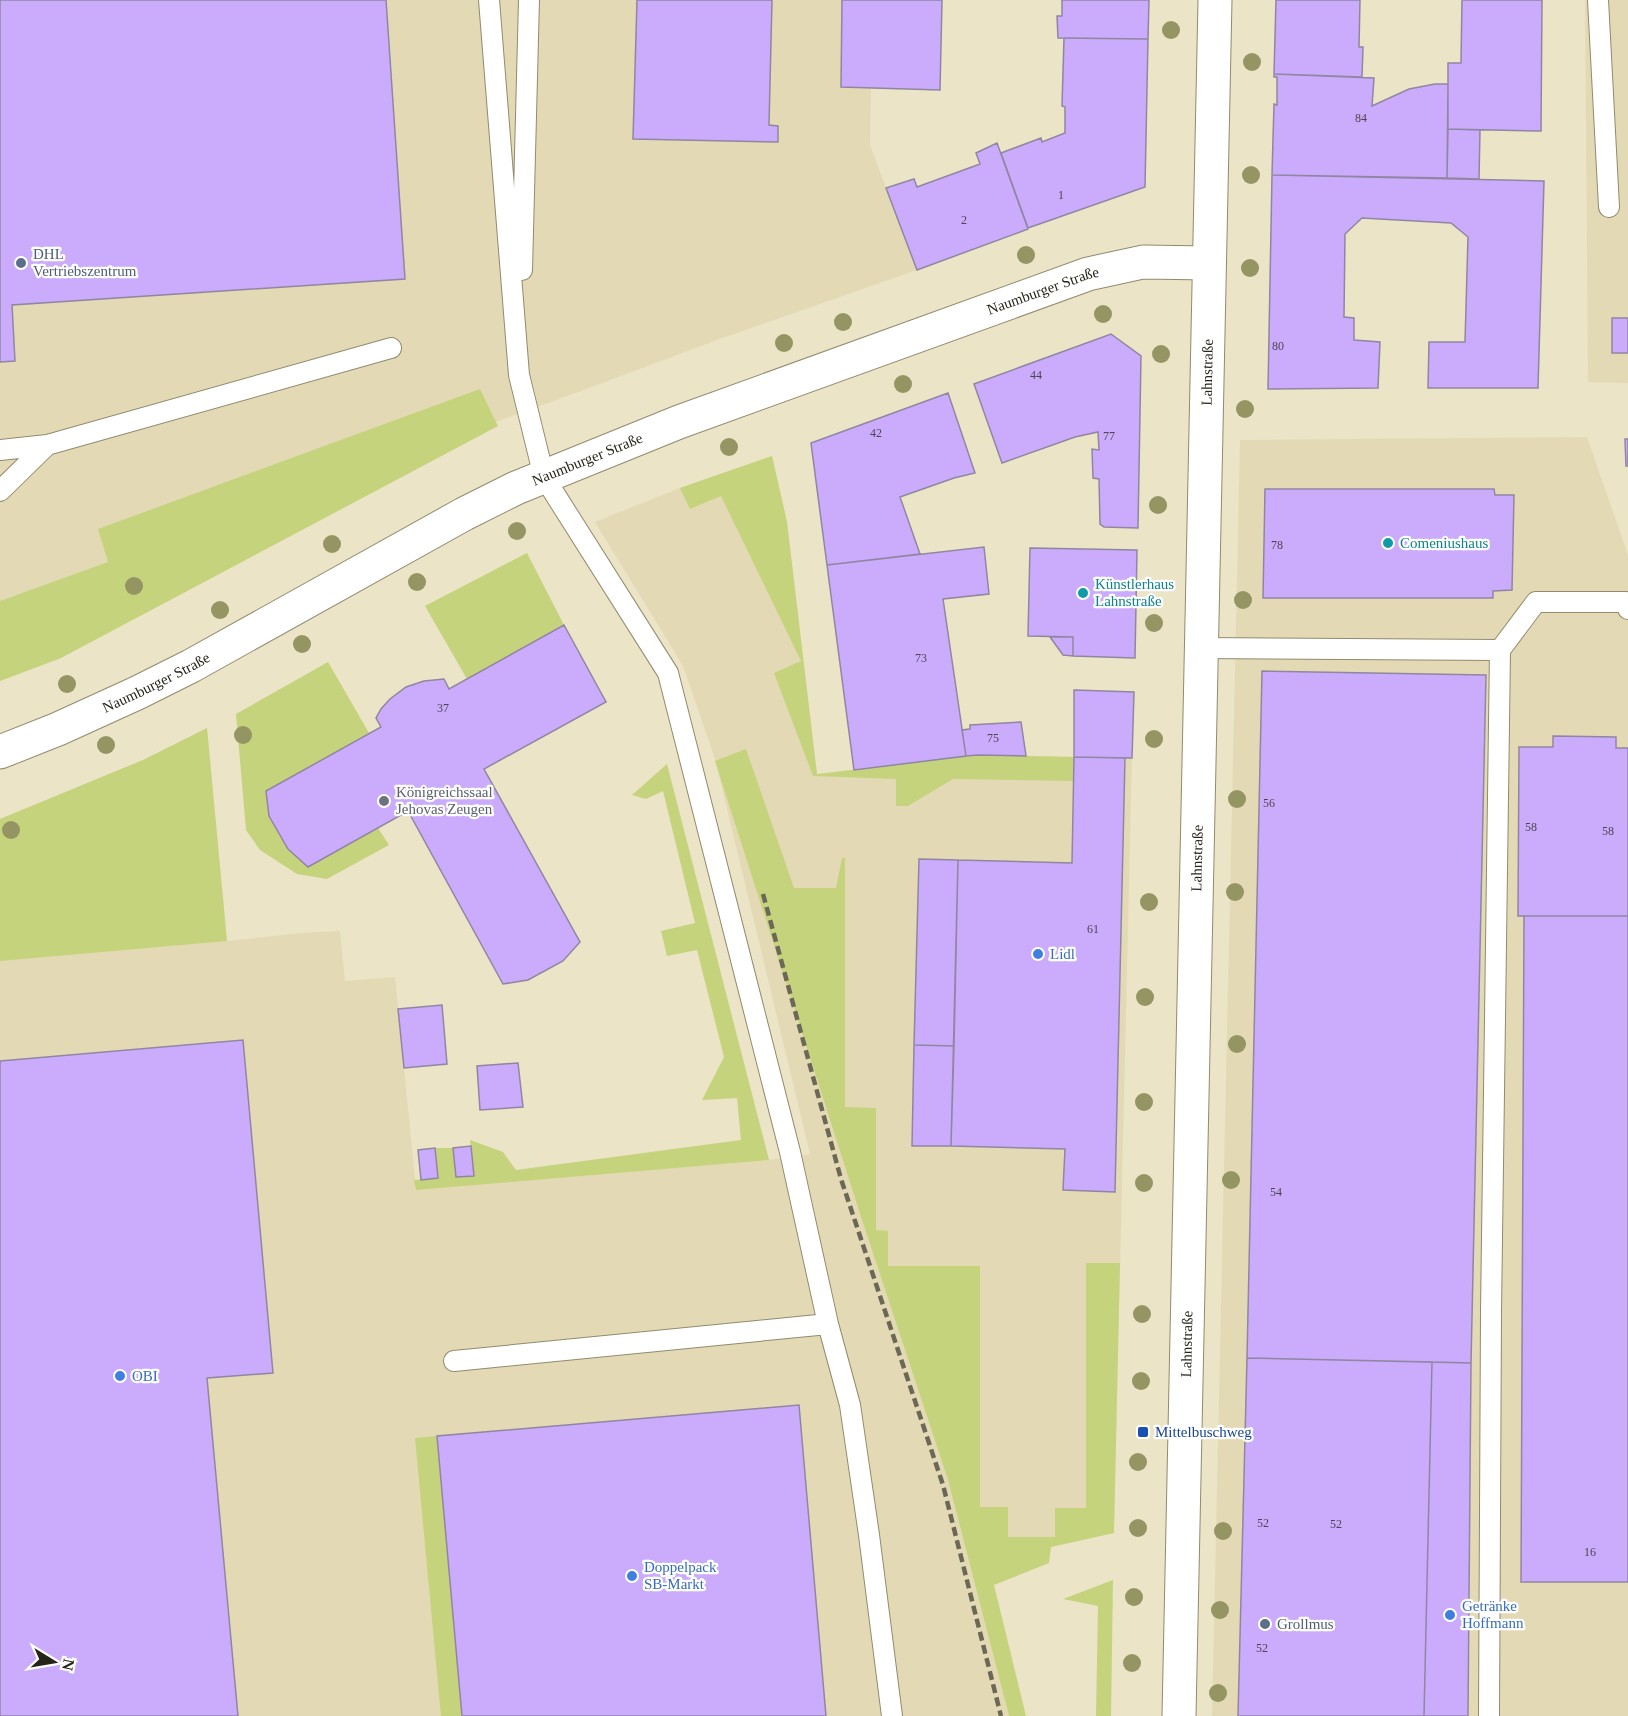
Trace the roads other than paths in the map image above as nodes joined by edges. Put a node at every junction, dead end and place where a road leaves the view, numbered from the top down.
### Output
1 (489, 0) edge
2 (529, 0) edge
3 (1215, 0) edge
4 (1598, 0) edge
5 (1609, 207) dead end
6 (1209, 263) junction
7 (391, 348) dead end
8 (519, 375) junction
9 (47, 445) junction
10 (0, 450) edge
11 (544, 477) junction
12 (0, 491) edge
13 (1628, 609) edge
14 (1202, 648) junction
15 (1500, 650) junction
16 (0, 752) edge
17 (828, 1324) junction
18 (453, 1361) dead end
19 (892, 1716) edge
20 (1179, 1716) edge
21 (1489, 1716) edge

1 - 8 lane
2 - 8 lane
3 - 6 street, Lahnstraße
4 - 5 lane
6 - 11 street, Naumburger Straße
6 - 14 street, Lahnstraße
7 - 9 lane
8 - 11 lane
9 - 10 lane
9 - 12 lane
11 - 16 street, Naumburger Straße
11 - 17 lane
13 - 15 lane
14 - 15 lane
14 - 20 street, Lahnstraße
15 - 21 lane
17 - 18 lane
17 - 19 lane

